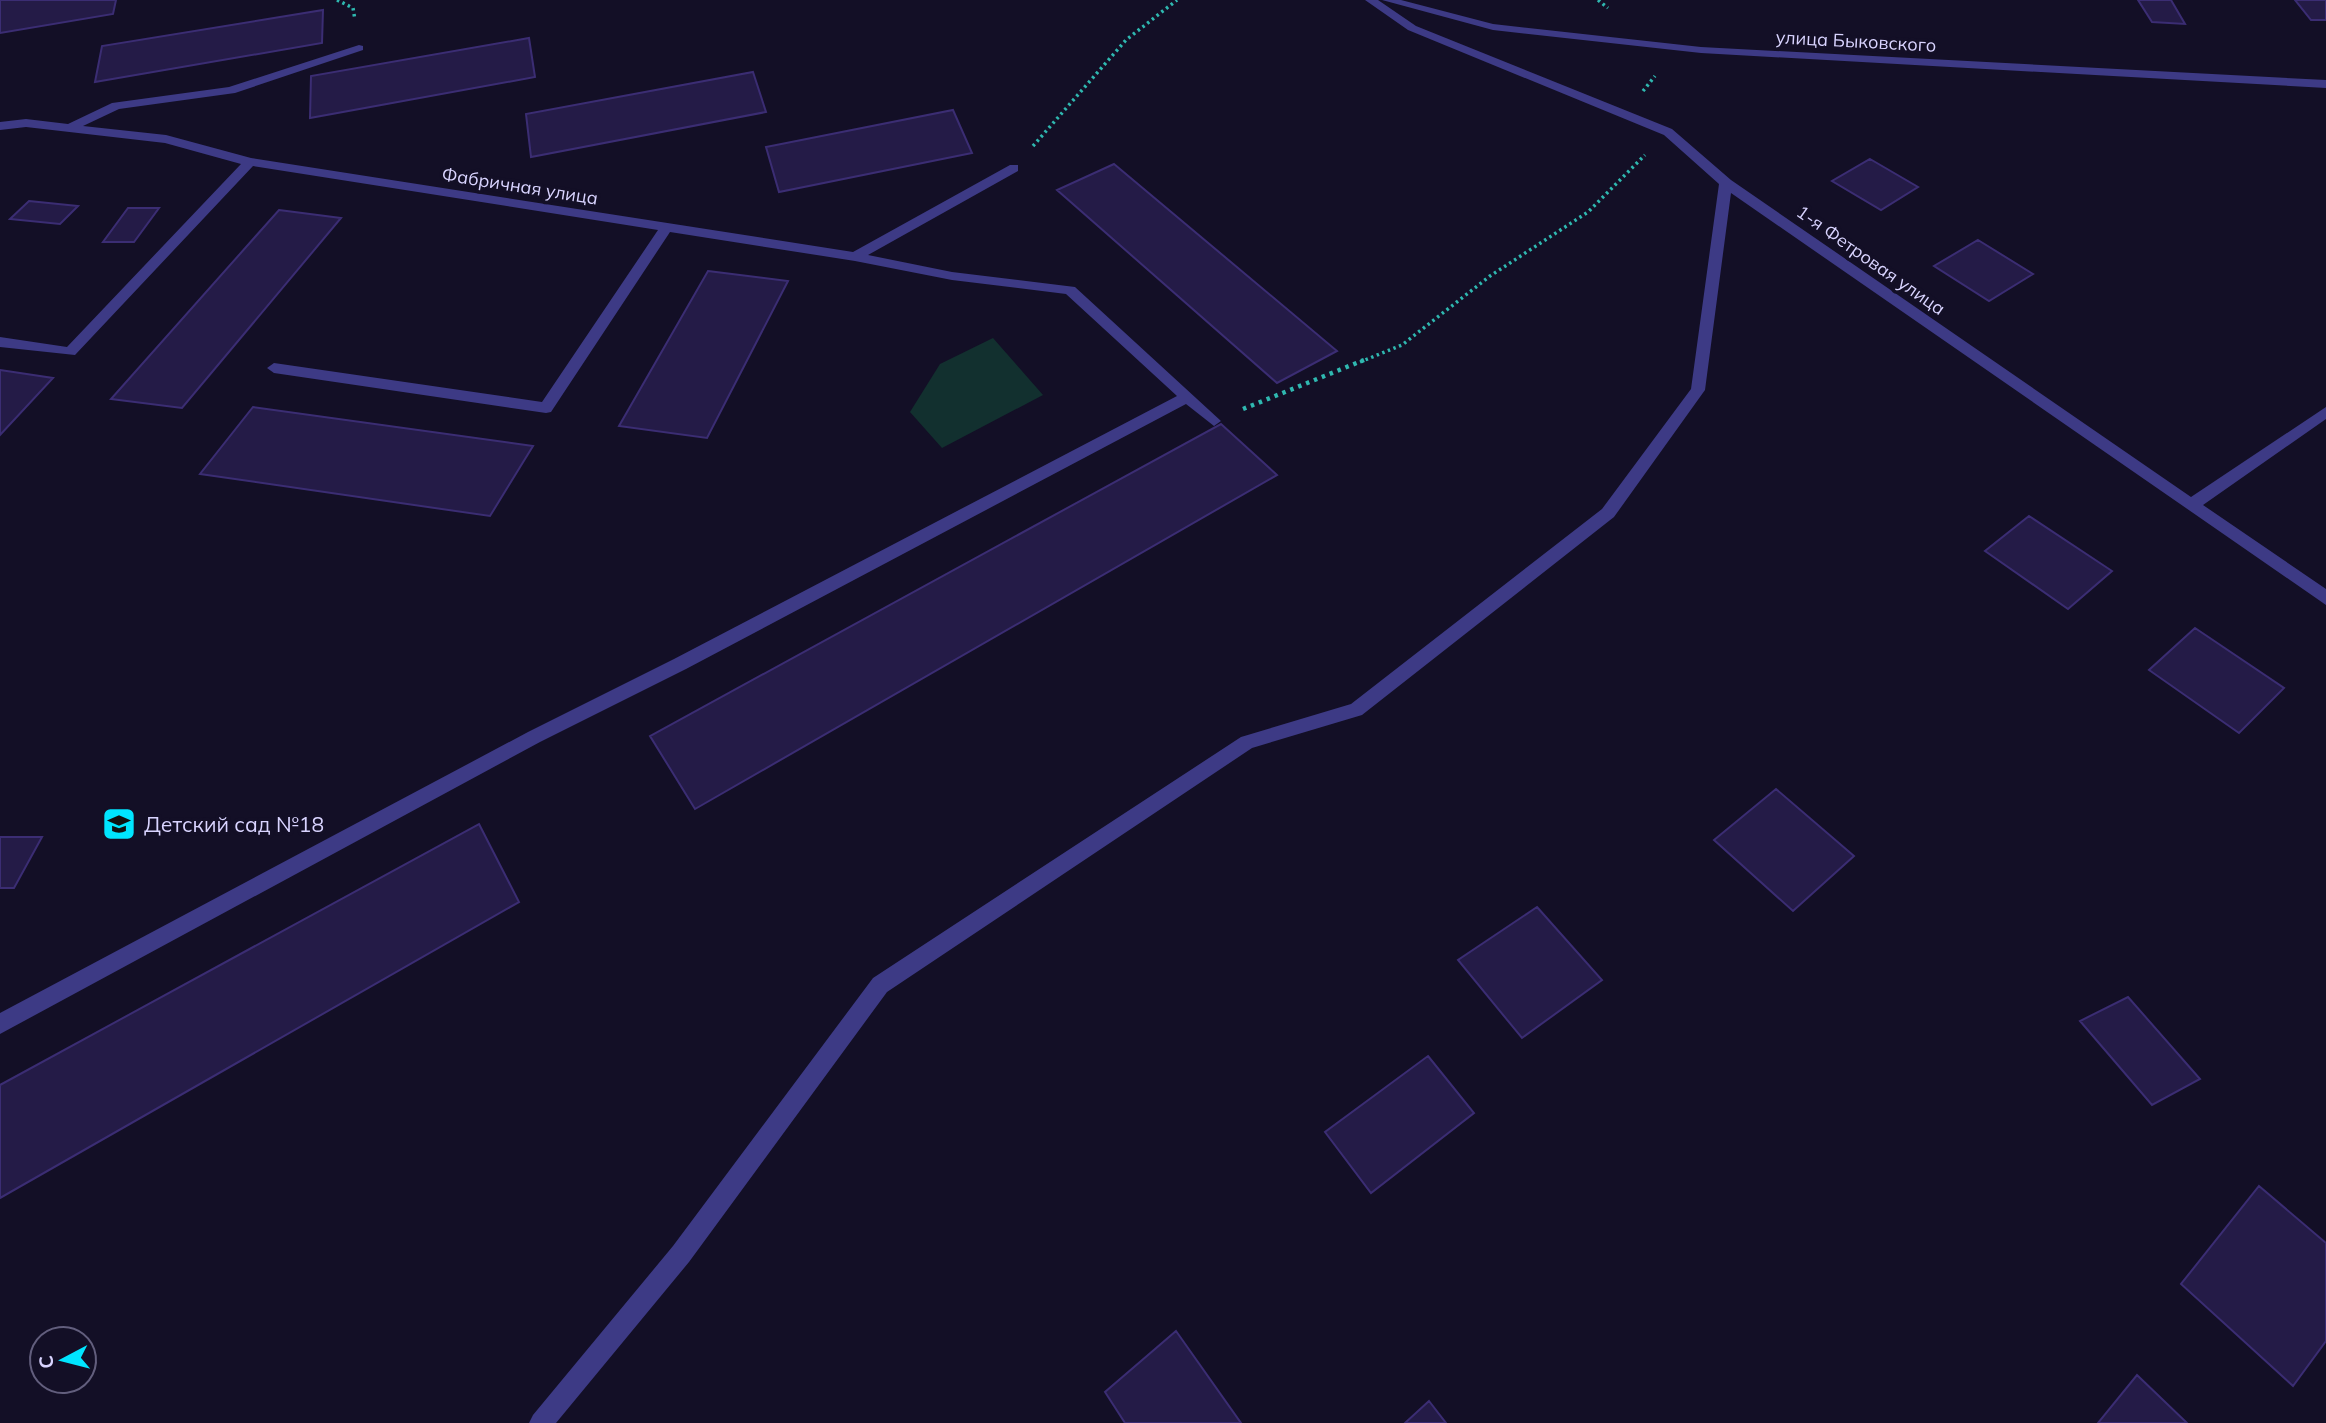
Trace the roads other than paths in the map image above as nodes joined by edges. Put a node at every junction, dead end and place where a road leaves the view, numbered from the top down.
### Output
1 (1371, 0) edge
2 (1388, 0) edge
3 (359, 48) dead end
4 (2290, 82) junction
5 (2326, 84) edge
6 (2326, 95) edge
7 (0, 126) edge
8 (69, 128) junction
9 (250, 162) junction
10 (1014, 168) road end
11 (1726, 183) junction
12 (667, 227) junction
13 (855, 257) junction
14 (0, 342) edge
15 (274, 368) dead end
16 (1188, 397) junction
17 (2326, 412) edge
18 (1214, 421) road end
19 (2191, 505) junction
20 (2326, 598) edge
21 (0, 1024) edge
22 (541, 1423) edge

1 - 11 street, 1-я Фетровая улица
2 - 4 street, улица Быковского
3 - 8 street
4 - 5 street, улица Быковского
4 - 6 street
7 - 8 street, Фабричная улица
8 - 9 street, Фабричная улица
9 - 12 street, Фабричная улица
9 - 14 street
10 - 13 street
11 - 19 street, 1-я Фетровая улица
11 - 22 street
12 - 13 street, Фабричная улица
12 - 15 street
13 - 16 street, Фабричная улица
16 - 18 street, Фабричная улица
16 - 21 street
17 - 19 street
19 - 20 street, 1-я Фетровая улица

